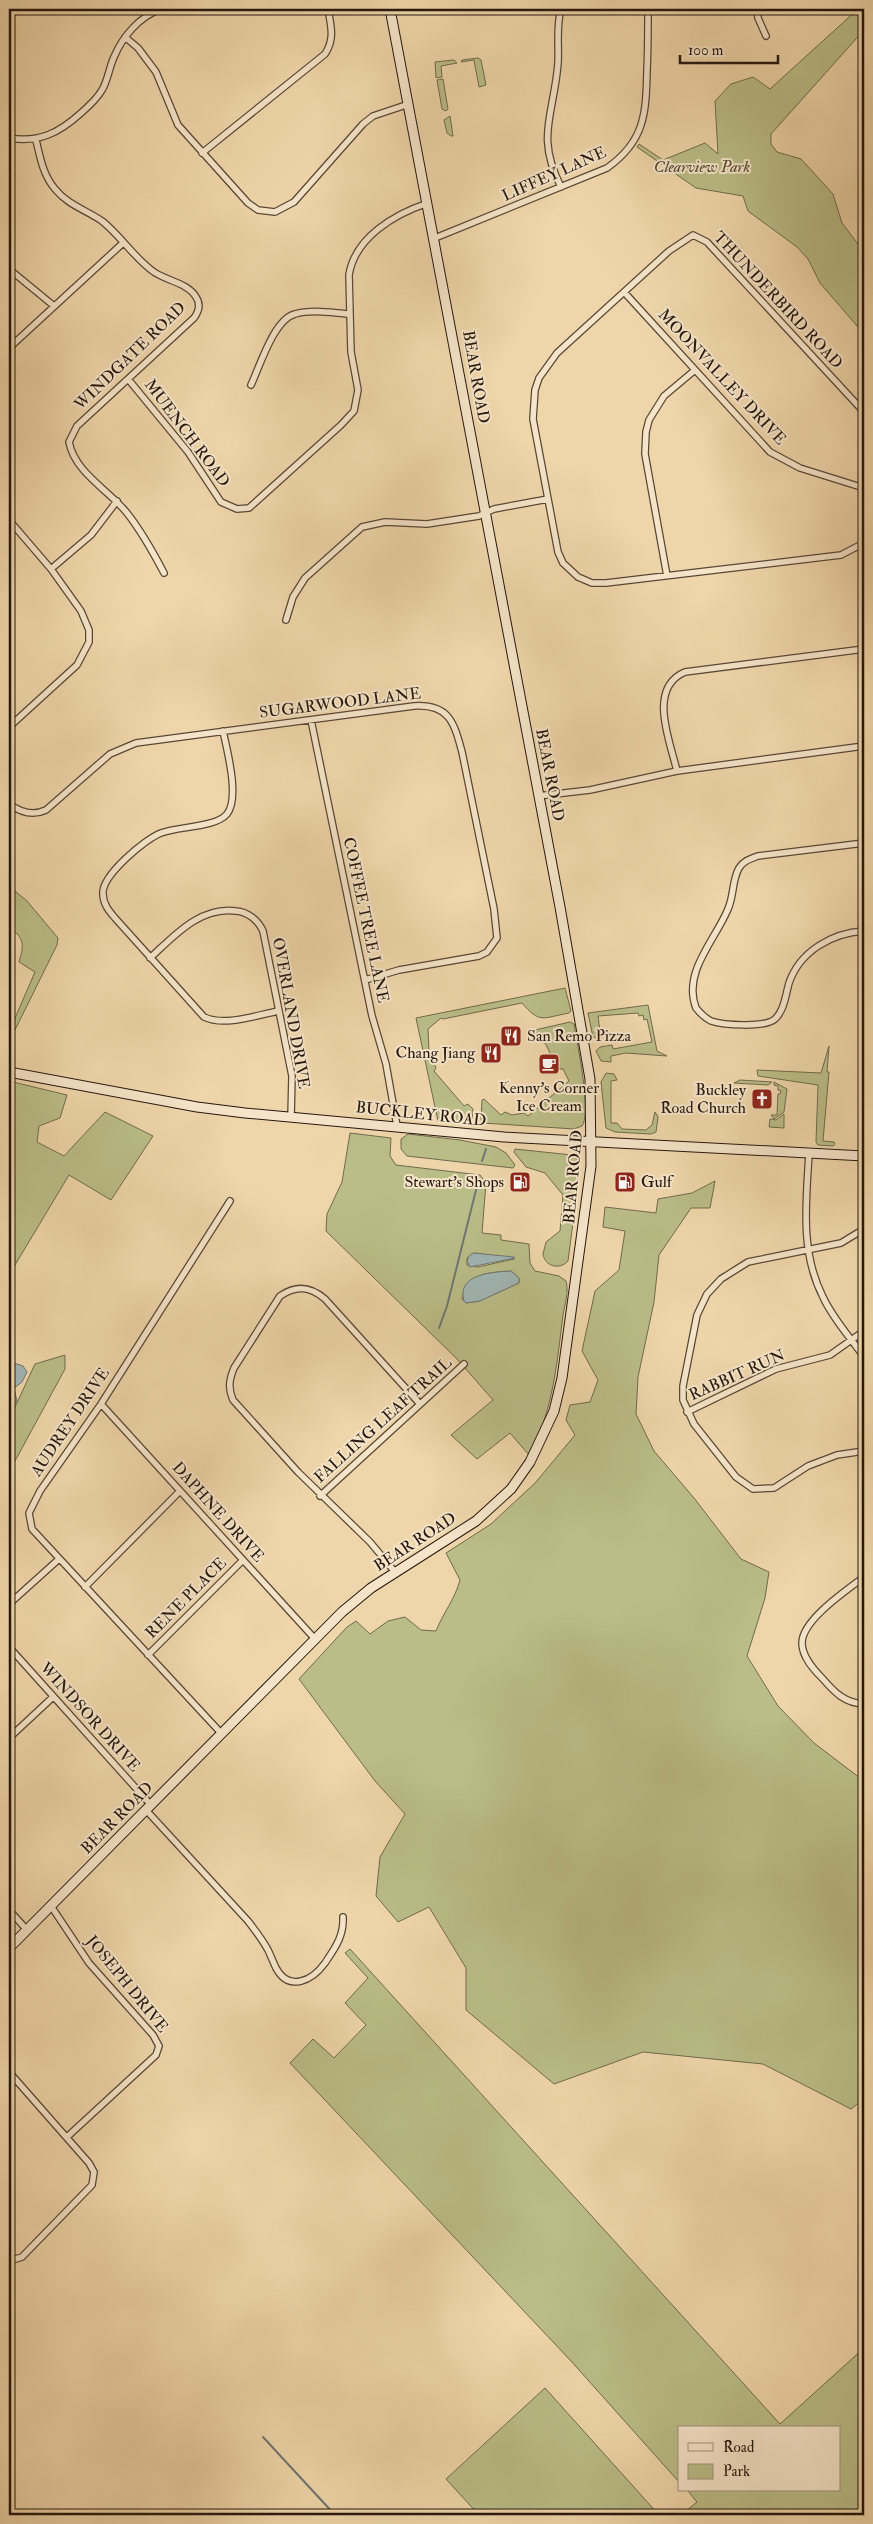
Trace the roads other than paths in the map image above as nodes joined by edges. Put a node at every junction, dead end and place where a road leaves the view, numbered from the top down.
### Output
1 (161, 9) edge
2 (328, 9) edge
3 (390, 9) edge
4 (561, 9) edge
5 (648, 9) edge
6 (757, 9) edge
7 (766, 36) dead end
8 (125, 37) junction
9 (408, 104) junction
10 (9, 138) edge
11 (36, 140) junction
12 (202, 153) junction
13 (561, 187) junction
14 (428, 203) junction
15 (435, 238) junction
16 (123, 243) junction
17 (9, 269) edge
18 (624, 292) junction
19 (54, 306) junction
20 (350, 314) junction
21 (9, 348) edge
22 (695, 370) junction
23 (128, 379) junction
24 (251, 385) dead end
25 (864, 412) edge
26 (864, 488) edge
27 (548, 499) junction
28 (117, 501) junction
29 (486, 513) junction
30 (9, 520) edge
31 (864, 543) edge
32 (51, 569) junction
33 (164, 573) dead end
34 (667, 576) junction
35 (286, 620) dead end
36 (864, 649) edge
37 (310, 720) junction
38 (9, 727) edge
39 (224, 731) junction
40 (864, 746) edge
41 (677, 771) junction
42 (538, 796) junction
43 (9, 804) edge
44 (864, 842) edge
45 (864, 931) edge
46 (150, 958) junction
47 (365, 980) junction
48 (279, 1011) junction
49 (9, 1072) edge
50 (291, 1118) junction
51 (397, 1126) junction
52 (592, 1143) junction
53 (809, 1154) junction
54 (864, 1156) edge
55 (230, 1200) dead end
56 (864, 1229) edge
57 (808, 1250) junction
58 (864, 1331) edge
59 (852, 1340) junction
60 (864, 1357) edge
61 (464, 1364) dead end
62 (102, 1404) junction
63 (420, 1404) junction
64 (687, 1412) junction
65 (864, 1451) edge
66 (180, 1491) junction
67 (320, 1496) junction
68 (59, 1559) junction
69 (243, 1560) junction
70 (395, 1572) junction
71 (864, 1577) edge
72 (85, 1587) junction
73 (9, 1604) edge
74 (315, 1639) junction
75 (9, 1647) edge
76 (148, 1655) junction
77 (53, 1697) junction
78 (864, 1704) edge
79 (221, 1733) junction
80 (9, 1738) edge
81 (149, 1807) junction
82 (51, 1906) junction
83 (9, 1910) edge
84 (342, 1917) dead end
85 (27, 1930) junction
86 (9, 1948) edge
87 (9, 2072) edge
88 (68, 2137) junction
89 (9, 2261) edge

1 - 8 street
2 - 12 street
3 - 9 street, BEAR ROAD
4 - 13 street
5 - 13 street, LIFFEY LANE
6 - 7 street
8 - 11 street
8 - 12 street
9 - 12 street
9 - 14 street, BEAR ROAD
10 - 11 street
11 - 16 street, WINDGATE ROAD
13 - 15 street, LIFFEY LANE
14 - 15 street, BEAR ROAD
14 - 20 street, MUENCH ROAD
15 - 29 street, BEAR ROAD
16 - 19 street
16 - 23 street, WINDGATE ROAD
17 - 19 street
18 - 22 street, MOONVALLEY DRIVE
18 - 25 street, THUNDERBIRD ROAD
18 - 27 street, THUNDERBIRD ROAD
19 - 21 street
20 - 23 street, MUENCH ROAD
20 - 24 street
22 - 26 street, MOONVALLEY DRIVE
22 - 34 street
23 - 28 street, WINDGATE ROAD
27 - 29 street
27 - 34 street, THUNDERBIRD ROAD
28 - 32 street
28 - 33 street, WINDGATE ROAD
29 - 35 street
29 - 42 street, BEAR ROAD
30 - 32 street
31 - 34 street, THUNDERBIRD ROAD
32 - 38 street
36 - 41 street
37 - 39 street, SUGARWOOD LANE
37 - 47 street, COFFEE TREE LANE
37 - 47 street, SUGARWOOD LANE
39 - 43 street, SUGARWOOD LANE
39 - 46 street
40 - 41 street
41 - 42 street
42 - 52 street, BEAR ROAD
44 - 45 street
46 - 48 street
46 - 48 street, OVERLAND DRIVE
47 - 51 street, COFFEE TREE LANE
48 - 50 street, OVERLAND DRIVE
49 - 50 street, BUCKLEY ROAD
50 - 51 street, BUCKLEY ROAD
51 - 52 street, BUCKLEY ROAD
52 - 53 street, BUCKLEY ROAD
52 - 70 street, BEAR ROAD
53 - 54 street, BUCKLEY ROAD
53 - 57 street
55 - 62 street, AUDREY DRIVE
56 - 57 street
57 - 59 street
57 - 64 street
58 - 59 street, RABBIT RUN
59 - 60 street
59 - 64 street, RABBIT RUN
61 - 63 street, FALLING LEAF TRAIL
62 - 66 street, DAPHNE DRIVE
62 - 68 street, AUDREY DRIVE
63 - 67 street, FALLING LEAF TRAIL
63 - 67 street
64 - 65 street
66 - 69 street, DAPHNE DRIVE
66 - 72 street
67 - 70 street
68 - 72 street, AUDREY DRIVE
68 - 73 street
69 - 74 street, DAPHNE DRIVE
69 - 76 street, RENE PLACE
70 - 74 street, BEAR ROAD
71 - 78 street
72 - 76 street, AUDREY DRIVE
74 - 79 street, BEAR ROAD
75 - 77 street, WINDSOR DRIVE
76 - 79 street, AUDREY DRIVE
77 - 80 street
77 - 81 street, WINDSOR DRIVE
79 - 81 street, BEAR ROAD
81 - 82 street, BEAR ROAD
81 - 84 street, WINDSOR DRIVE
82 - 85 street, BEAR ROAD
82 - 88 street, JOSEPH DRIVE
83 - 85 street
85 - 86 street, BEAR ROAD
87 - 88 street
88 - 89 street

